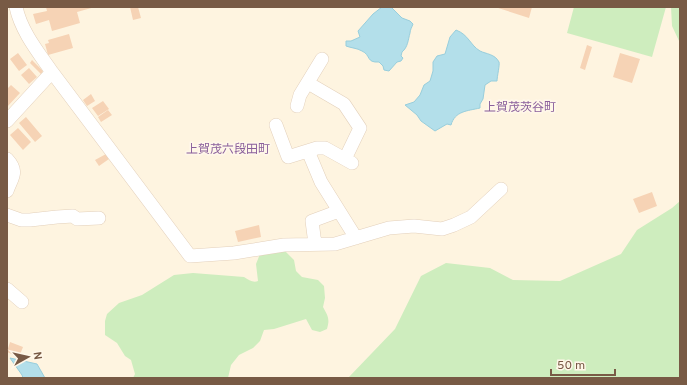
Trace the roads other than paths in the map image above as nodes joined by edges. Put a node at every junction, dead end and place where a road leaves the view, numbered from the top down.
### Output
1 (17, 7) edge
2 (322, 59) dead end
3 (52, 72) junction
4 (308, 83) junction
5 (297, 106) dead end
6 (7, 121) edge
7 (276, 125) dead end
8 (308, 151) junction
9 (7, 159) edge
10 (501, 189) dead end
11 (7, 191) edge
12 (339, 211) junction
13 (7, 214) edge
14 (99, 218) dead end
15 (356, 238) junction
16 (315, 244) junction
17 (7, 290) edge
18 (22, 302) dead end

1 - 3 street
2 - 4 street
3 - 6 street
3 - 16 street
4 - 5 street
4 - 8 street
7 - 8 street
8 - 12 street
9 - 11 street
10 - 15 street
12 - 15 street
12 - 16 street
13 - 14 street
15 - 16 street
17 - 18 street

